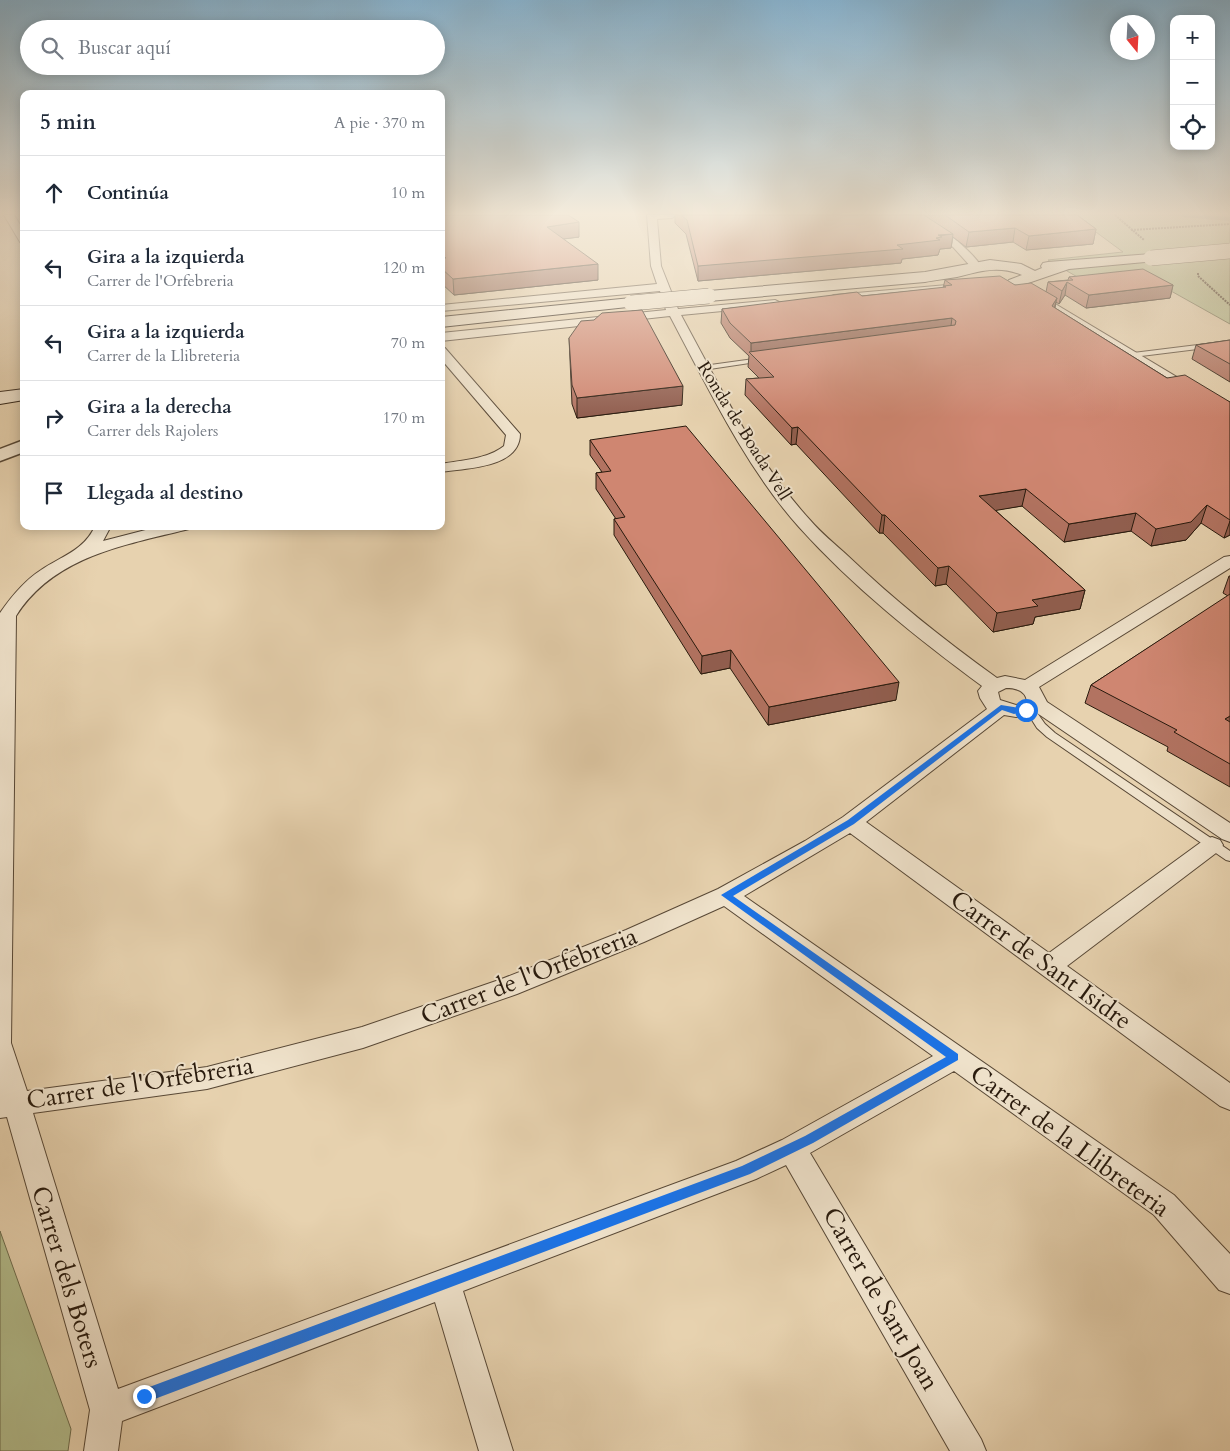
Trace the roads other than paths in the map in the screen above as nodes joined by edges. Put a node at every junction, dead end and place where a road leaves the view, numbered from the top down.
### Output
1 (662, 283) edge
2 (860, 283) edge
3 (1027, 283) edge
4 (664, 287) junction
5 (956, 287) edge
6 (819, 299) edge
7 (790, 302) edge
8 (445, 308) edge
9 (673, 312) junction
10 (445, 322) edge
11 (445, 337) edge
12 (1230, 343) edge
13 (1133, 355) junction
14 (445, 356) edge
15 (773, 359) edge
16 (704, 368) junction
17 (20, 392) edge
18 (1, 397) edge
19 (20, 404) edge
20 (1230, 415) edge
21 (20, 447) edge
22 (0, 456) edge
23 (445, 467) edge
24 (102, 530) edge
25 (165, 530) edge
26 (76, 556) junction
27 (1230, 561) edge
28 (997, 696) junction
29 (1031, 700) junction
30 (851, 822) junction
31 (1224, 845) edge
32 (726, 895) junction
33 (1050, 966) junction
34 (0, 1040) edge
35 (0, 1047) edge
36 (954, 1057) junction
37 (1230, 1098) edge
38 (8, 1104) edge
39 (792, 1148) junction
40 (1230, 1279) edge
41 (445, 1283) junction
42 (107, 1410) junction
43 (101, 1451) edge
44 (496, 1451) edge
45 (969, 1451) edge

1 - 4 street, Ronda de Boada Vell
2 - 10 main road, bridge
3 - 13 street
4 - 8 street
4 - 9 street, Ronda de Boada Vell
5 - 6 street
7 - 9 street
9 - 11 street
9 - 16 street, Ronda de Boada Vell
12 - 13 lane
13 - 20 street
14 - 23 street
15 - 16 lane
16 - 28 street, Ronda de Boada Vell
17 - 18 main road
18 - 19 main road
21 - 22 street
24 - 26 street
25 - 26 street
26 - 34 street
27 - 29 street
28 - 29 street
28 - 29 street
28 - 30 street, Carrer de l'Orfebreria
29 - 31 street
30 - 32 street, Carrer de l'Orfebreria
30 - 33 street, Carrer de Sant Isidre
31 - 33 street
32 - 36 street, Carrer de la Llibreteria
32 - 38 street, Carrer de l'Orfebreria
33 - 37 street, Carrer de Sant Isidre
35 - 38 street, Carrer dels Boters
36 - 39 street
36 - 40 street, Carrer de la Llibreteria
38 - 42 street, Carrer dels Boters
39 - 41 street
39 - 45 street, Carrer de Sant Joan
41 - 42 street
41 - 44 street
42 - 43 street, Carrer dels Boters

